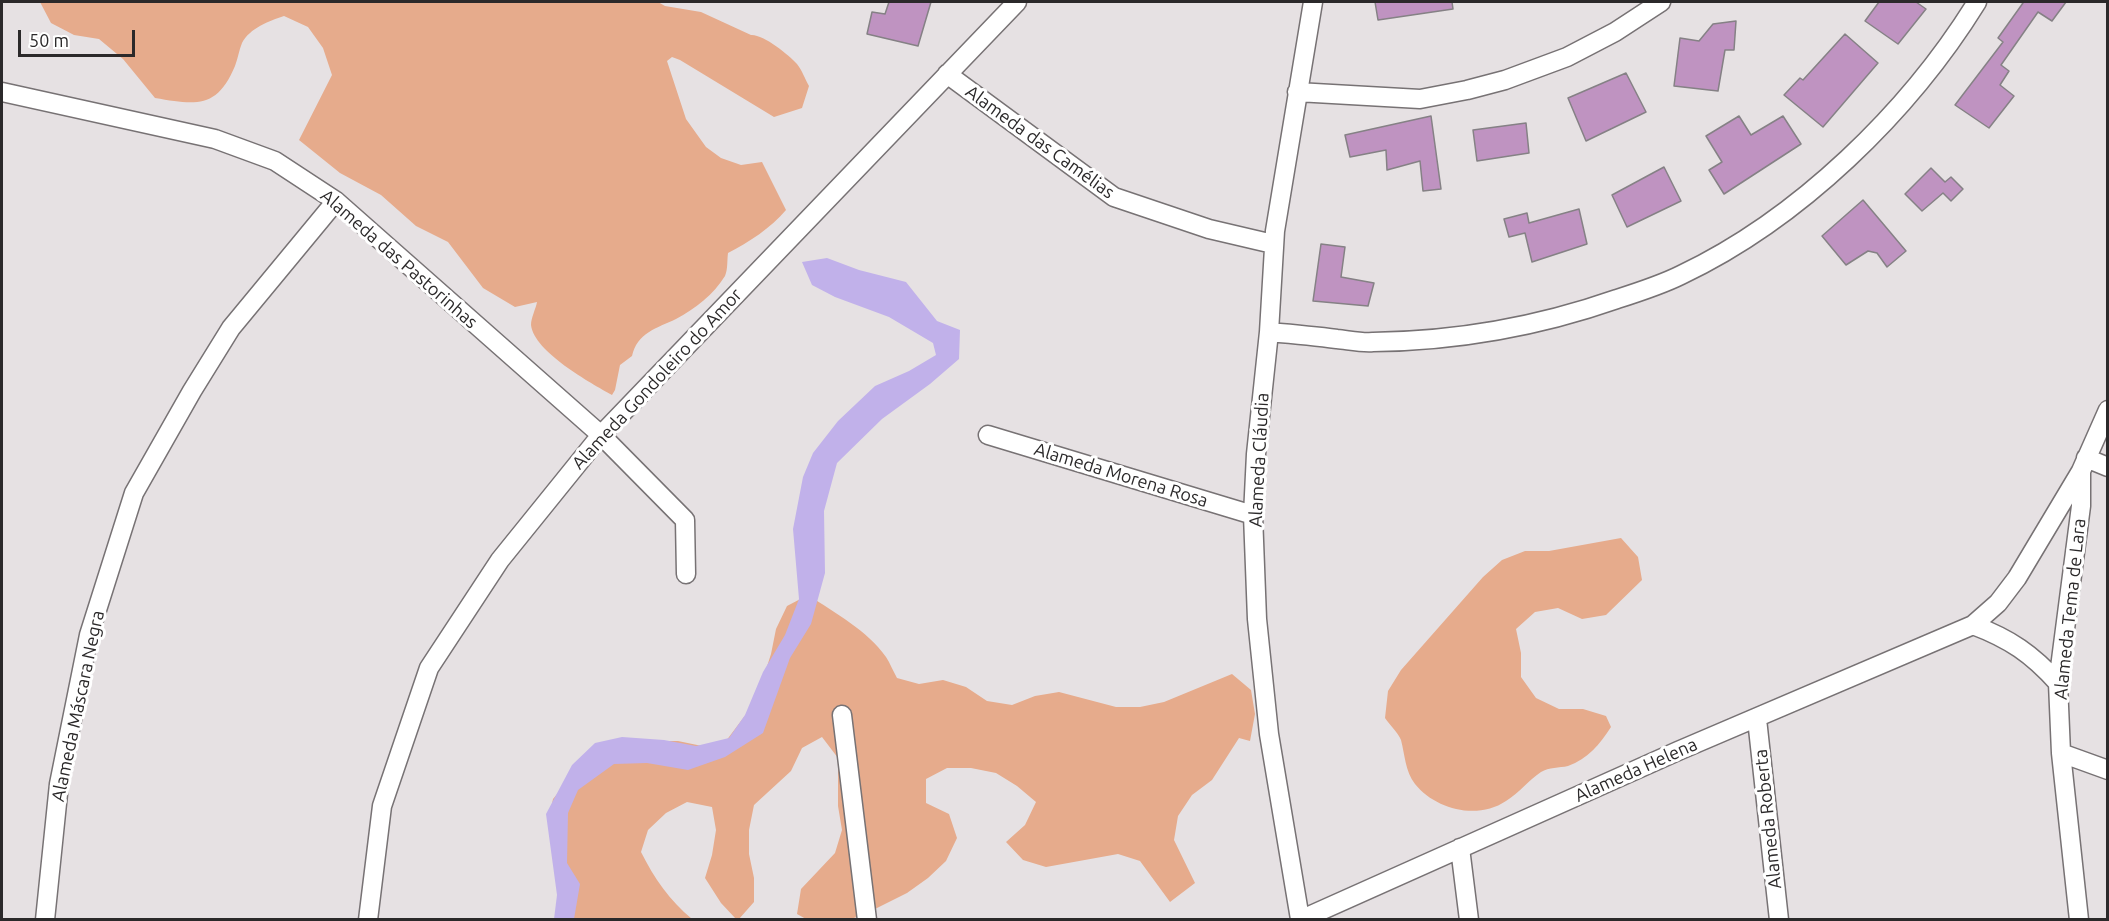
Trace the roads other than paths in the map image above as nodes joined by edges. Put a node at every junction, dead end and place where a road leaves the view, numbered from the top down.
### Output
1 (1017, 2) edge
2 (1313, 2) edge
3 (1660, 2) edge
4 (1977, 2) edge
5 (947, 74) junction
6 (1298, 92) junction
7 (3, 94) edge
8 (336, 201) junction
9 (1273, 244) junction
10 (1269, 332) junction
11 (2108, 410) edge
12 (601, 435) junction
13 (988, 435) dead end
14 (2083, 465) junction
15 (2108, 467) edge
16 (1253, 515) junction
17 (686, 574) dead end
18 (1973, 625) junction
19 (2058, 683) junction
20 (842, 715) dead end
21 (1757, 718) junction
22 (2061, 753) junction
23 (2108, 770) edge
24 (1460, 848) junction
25 (45, 920) edge
26 (368, 920) edge
27 (867, 920) edge
28 (1300, 920) edge
29 (1469, 920) edge
30 (1779, 920) edge
31 (2079, 920) edge

1 - 5 street, Alameda Gondoleiro do Amor
2 - 6 street, Alameda Cláudia
3 - 6 street
4 - 10 street
5 - 9 street, Alameda das Camélias
5 - 12 street, Alameda Gondoleiro do Amor
6 - 9 street, Alameda Cláudia
7 - 8 street, Alameda das Pastorinhas
8 - 12 street, Alameda das Pastorinhas
8 - 25 street, Alameda Máscara Negra
9 - 10 street, Alameda Cláudia
10 - 16 street, Alameda Cláudia
11 - 14 street, Alameda Tema de Lara
12 - 17 street, Alameda das Pastorinhas
12 - 26 street, Alameda Gondoleiro do Amor
13 - 16 street, Alameda Morena Rosa
14 - 15 street
14 - 18 street, Alameda Helena
14 - 19 street, Alameda Tema de Lara
16 - 28 street, Alameda Cláudia
18 - 19 street
18 - 21 street, Alameda Helena
19 - 22 street, Alameda Tema de Lara
20 - 27 street
21 - 24 street, Alameda Helena
21 - 30 street, Alameda Roberta
22 - 23 street
22 - 31 street, Alameda Tema de Lara
24 - 28 street, Alameda Helena
24 - 29 street

